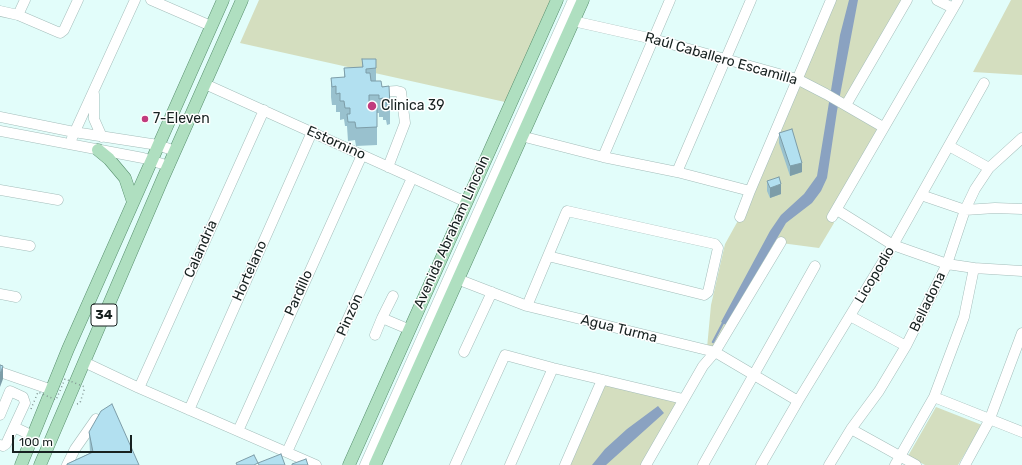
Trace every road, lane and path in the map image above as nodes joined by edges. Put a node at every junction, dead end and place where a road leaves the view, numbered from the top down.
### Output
1 (25, 0) edge
2 (78, 0) edge
3 (135, 0) edge
4 (151, 0) edge
5 (223, 0) edge
6 (242, 0) edge
7 (557, 0) edge
8 (566, 0) edge
9 (573, 0) edge
10 (583, 0) edge
11 (670, 0) edge
12 (751, 0) edge
13 (831, 0) edge
14 (907, 0) edge
15 (937, 0) edge
16 (956, 4) edge
17 (0, 12) edge
18 (18, 15) junction
19 (573, 21) junction
20 (211, 26) junction
21 (653, 39) junction
22 (726, 58) junction
23 (797, 79) junction
24 (984, 83) dead end
25 (205, 84) junction
26 (94, 91) junction
27 (382, 92) edge
28 (843, 103) junction
29 (264, 110) junction
30 (0, 117) edge
31 (883, 127) junction
32 (0, 131) edge
33 (74, 132) junction
34 (312, 132) junction
35 (521, 136) junction
36 (102, 137) junction
37 (1022, 138) edge
38 (70, 145) junction
39 (158, 145) junction
40 (949, 146) junction
41 (98, 150) junction
42 (175, 151) junction
43 (362, 155) junction
44 (603, 157) junction
45 (151, 160) junction
46 (169, 166) junction
47 (388, 167) junction
48 (989, 168) junction
49 (677, 172) junction
50 (412, 178) junction
51 (0, 190) edge
52 (750, 191) junction
53 (921, 195) junction
54 (58, 200) dead end
55 (133, 202) junction
56 (466, 202) junction
57 (1022, 209) edge
58 (965, 210) junction
59 (740, 217) dead end
60 (0, 241) edge
61 (781, 242) dead end
62 (893, 245) junction
63 (30, 246) dead end
64 (548, 256) junction
65 (947, 264) junction
66 (815, 266) dead end
67 (974, 268) junction
68 (1022, 271) edge
69 (446, 275) junction
70 (492, 292) junction
71 (0, 294) edge
72 (393, 296) dead end
73 (16, 297) dead end
74 (527, 306) junction
75 (850, 316) junction
76 (382, 318) junction
77 (408, 330) junction
78 (1022, 333) edge
79 (375, 335) dead end
80 (906, 346) junction
81 (464, 352) dead end
82 (715, 352) junction
83 (84, 362) junction
84 (553, 368) junction
85 (0, 372) edge
86 (754, 376) junction
87 (16, 377) junction
88 (602, 380) junction
89 (85, 387) dead end
90 (139, 388) junction
91 (52, 390) junction
92 (10, 391) junction
93 (934, 397) junction
94 (683, 399) junction
95 (798, 400) junction
96 (31, 409) dead end
97 (190, 410) junction
98 (0, 415) edge
99 (96, 419) edge
100 (989, 421) junction
101 (14, 428) junction
102 (851, 428) junction
103 (238, 431) junction
104 (1022, 432) edge
105 (33, 436) junction
106 (0, 445) edge
107 (287, 452) junction
108 (900, 456) junction
109 (21, 465) edge
110 (40, 465) edge
111 (67, 465) edge
112 (316, 465) edge
113 (349, 465) edge
114 (358, 465) edge
115 (365, 465) edge
116 (375, 465) edge
117 (455, 465) edge
118 (510, 465) edge
119 (566, 465) edge
120 (646, 465) edge
121 (703, 465) edge
122 (761, 465) edge
123 (829, 465) edge
124 (895, 465) edge
125 (916, 465) edge
126 (965, 465) edge

1 - 18 street
2 - 18 street
3 - 26 street
4 - 20 street
5 - 20 main road, 34
6 - 25 main road, 34
7 - 56 main road, Avenida Abraham Lincoln
8 - 69 street
9 - 69 street
10 - 19 main road
11 - 21 street
12 - 22 street
13 - 23 street
14 - 28 street
15 - 16 street
16 - 31 street
17 - 18 street
19 - 21 street, Raúl Caballero Escamilla
19 - 35 main road
20 - 39 main road, 34
21 - 22 street, Raúl Caballero Escamilla
21 - 44 street
22 - 23 street, Raúl Caballero Escamilla
22 - 49 street
23 - 28 street, Raúl Caballero Escamilla
23 - 52 street
24 - 40 street, Licopodio
25 - 29 street, Estornino
25 - 42 main road, 34
26 - 33 street
26 - 36 street
27 - 47 street
28 - 31 street, Raúl Caballero Escamilla
29 - 34 street, Estornino
29 - 90 street, Calandria
30 - 33 street
31 - 62 street
32 - 38 street
33 - 36 street
33 - 38 street
34 - 43 street, Estornino
34 - 97 street, Hortelano
35 - 44 street
35 - 69 main road
36 - 39 street
37 - 48 street, Belladona
38 - 41 street
39 - 42 street
39 - 45 main road, 34
40 - 48 street
40 - 53 street, Licopodio
41 - 45 street
41 - 55 main road
42 - 46 main road, 34
43 - 47 street, Estornino
43 - 103 street, Pardillo
44 - 49 street
45 - 46 street
45 - 55 main road, 34
46 - 83 main road, 34
47 - 50 street, Estornino
48 - 58 street, Belladona
49 - 52 street
50 - 56 street, Estornino
50 - 107 street, Pinzón
51 - 54 street
52 - 59 street
53 - 58 street
53 - 62 street, Licopodio
55 - 91 main road, 34
56 - 69 main road, Avenida Abraham Lincoln
57 - 58 street
58 - 65 street, Belladona
60 - 63 street
61 - 82 street
62 - 65 street
62 - 75 street, Licopodio
64 - 64 street
64 - 74 street
65 - 67 street
65 - 80 street, Belladona
66 - 86 street
67 - 68 street
67 - 93 street
69 - 70 street, Agua Turma
69 - 77 main road, Avenida Abraham Lincoln
69 - 114 street
69 - 115 street
69 - 116 main road
70 - 74 street, Agua Turma
70 - 81 street
71 - 73 street
72 - 76 street
74 - 82 street, Agua Turma
75 - 80 street
75 - 95 street, Licopodio
76 - 77 street
76 - 79 street
77 - 113 main road, Avenida Abraham Lincoln
78 - 100 street
80 - 102 street, Belladona
82 - 86 street, Agua Turma
82 - 94 street
83 - 90 street
83 - 110 main road, 34
84 - 88 street
84 - 117 street
84 - 118 street
85 - 87 street
86 - 95 street, Agua Turma
86 - 121 street
87 - 91 street
87 - 92 street
88 - 94 street
88 - 119 street
89 - 96 path, bridge
90 - 97 street
91 - 105 main road, 34
92 - 98 street
92 - 101 street
93 - 100 street
93 - 108 street
94 - 120 street
95 - 122 street, Licopodio
97 - 103 street
99 - 111 street
100 - 104 street
100 - 126 street
101 - 105 street
101 - 106 street
102 - 108 street
102 - 123 street, Belladona
103 - 107 street
105 - 109 main road, 34
107 - 112 street
108 - 124 street
108 - 125 street

